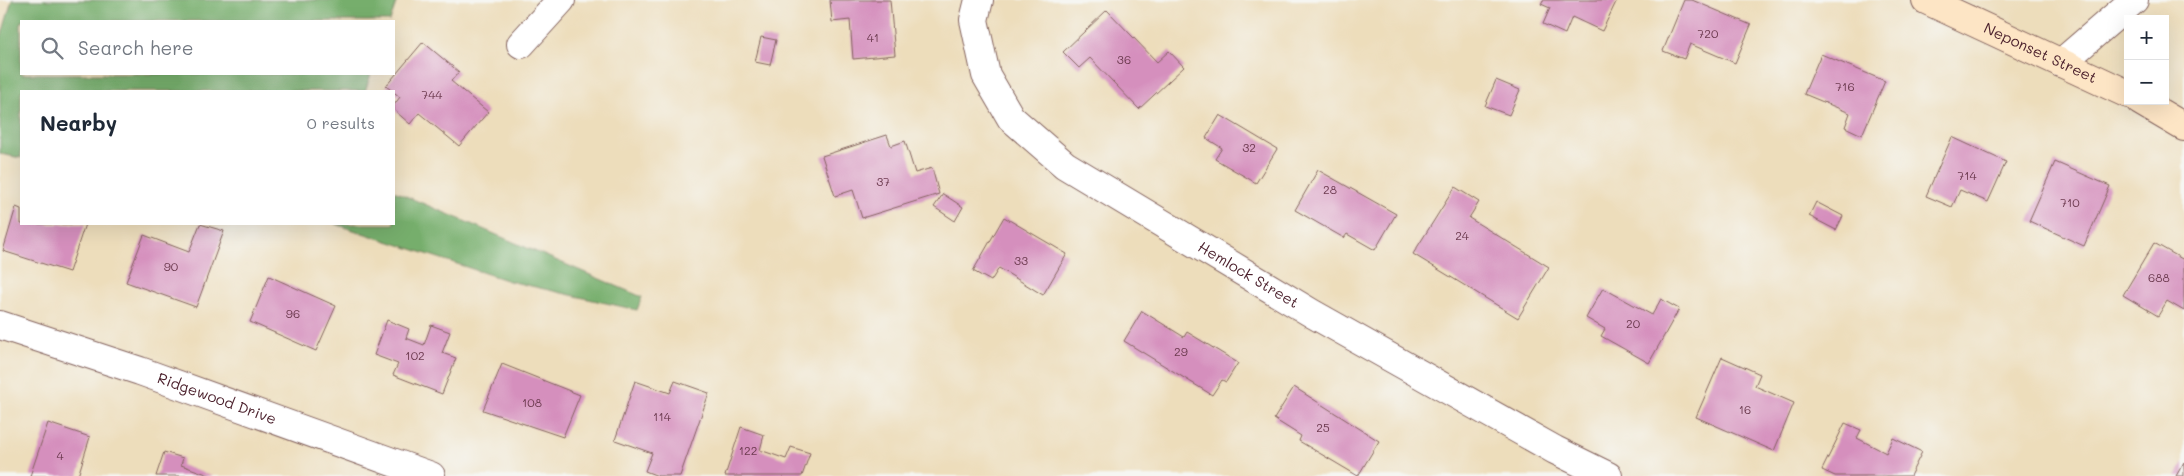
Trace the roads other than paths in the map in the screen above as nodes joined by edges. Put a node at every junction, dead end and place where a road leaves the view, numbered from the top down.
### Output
1 (561, 0) edge
2 (979, 0) edge
3 (1926, 0) edge
4 (2134, 0) edge
5 (520, 44) dead end
6 (2061, 63) junction
7 (2124, 92) edge
8 (2147, 105) edge
9 (2184, 127) edge
10 (0, 325) edge
11 (431, 476) edge
12 (1608, 476) edge

1 - 5 street
2 - 12 street, Hemlock Street
3 - 6 main road, Neponset Street
4 - 6 street
6 - 7 main road, Neponset Street
8 - 9 main road
10 - 11 street, Ridgewood Drive

